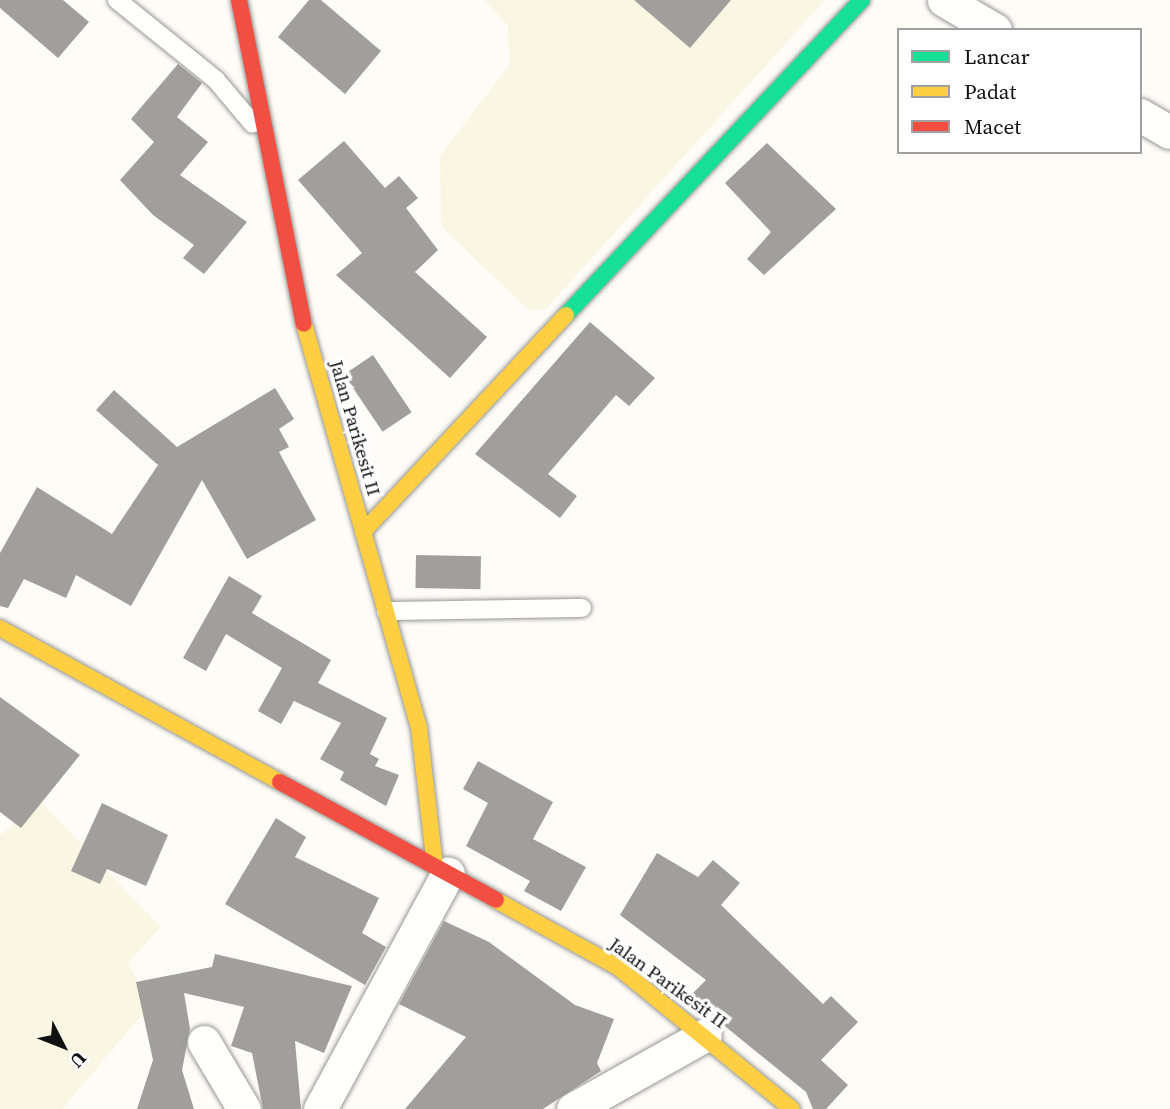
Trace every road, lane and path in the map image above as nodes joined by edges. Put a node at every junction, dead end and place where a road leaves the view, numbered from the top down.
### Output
1 (117, 0) edge
2 (239, 0) edge
3 (862, 0) edge
4 (944, 0) edge
5 (992, 28) edge
6 (1142, 116) edge
7 (1170, 132) edge
8 (268, 144) junction
9 (363, 532) junction
10 (582, 608) dead end
11 (386, 611) junction
12 (0, 628) edge
13 (442, 870) junction
14 (705, 1035) junction
15 (204, 1042) dead end
16 (244, 1109) edge
17 (320, 1109) edge
18 (573, 1109) edge
19 (792, 1109) edge

1 - 8 lane
2 - 8 street, Jalan Parikesit II
3 - 9 street
4 - 5 street
6 - 7 street
8 - 9 street, Jalan Parikesit II
9 - 11 street, Jalan Parikesit II
10 - 11 lane
11 - 13 street, Jalan Parikesit II
12 - 13 street, Jalan Parikesit II
13 - 14 street, Jalan Parikesit II
13 - 17 street
14 - 18 street
14 - 19 street, Jalan Parikesit II
15 - 16 street

